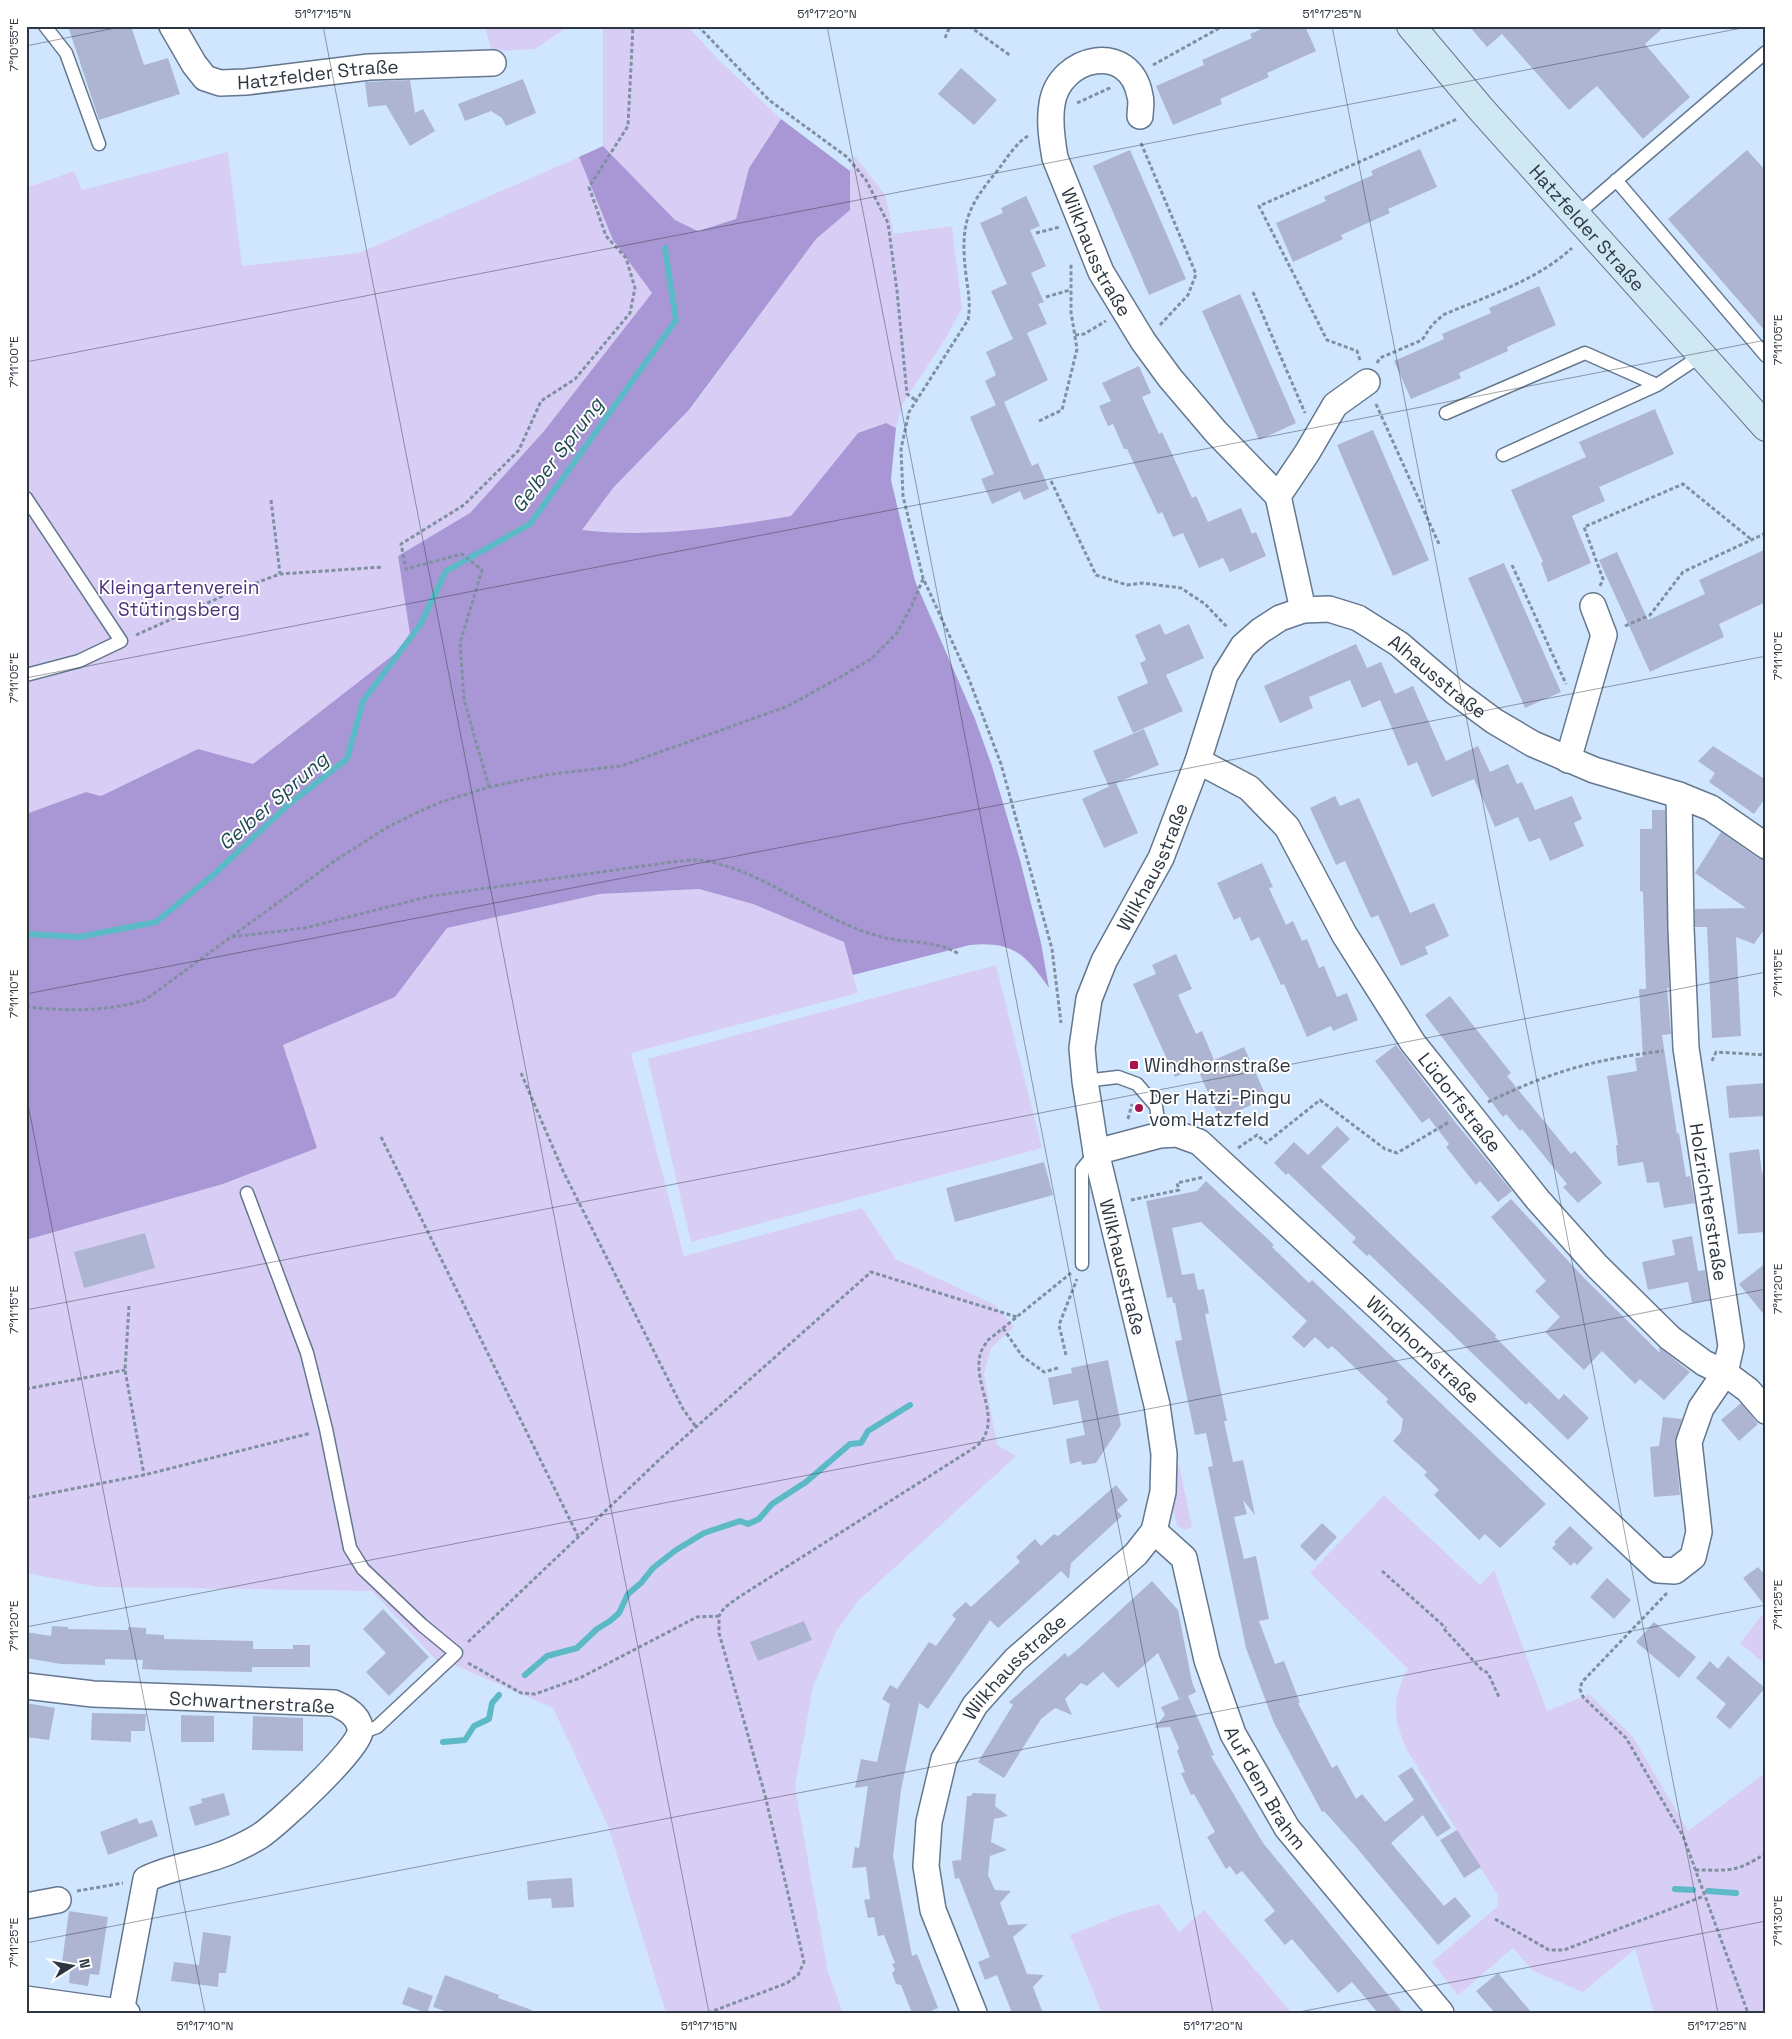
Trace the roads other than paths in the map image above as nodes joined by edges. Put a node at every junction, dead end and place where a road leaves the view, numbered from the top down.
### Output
1 (45, 26) edge
2 (172, 26) edge
3 (1411, 26) edge
4 (1766, 52) edge
5 (493, 63) dead end
6 (1140, 116) dead end
7 (98, 144) dead end
8 (1616, 180) junction
9 (1583, 223) junction
10 (1702, 355) junction
11 (1766, 356) edge
12 (1367, 382) road end
13 (1657, 385) junction
14 (1446, 413) dead end
15 (1766, 427) edge
16 (1503, 455) dead end
17 (1278, 496) junction
18 (26, 498) edge
19 (1593, 606) road end
20 (1303, 610) junction
21 (26, 675) edge
22 (1568, 760) junction
23 (1198, 761) junction
24 (1679, 795) junction
25 (1766, 846) edge
26 (1085, 1081) junction
27 (1160, 1134) junction
28 (1096, 1152) junction
29 (247, 1193) dead end
30 (1082, 1264) road end
31 (1724, 1373) junction
32 (1766, 1411) edge
33 (1154, 1532) junction
34 (1663, 1581) joint
35 (26, 1686) edge
36 (360, 1732) junction
37 (58, 1900) road end
38 (26, 1906) edge
39 (26, 1999) edge
40 (124, 2012) edge
41 (974, 2013) edge
42 (1441, 2013) edge

1 - 7 lane
2 - 5 street, Hatzfelder Straße
3 - 9 main road, Hatzfelder Straße
4 - 8 lane
6 - 17 street, Wilkhausstraße
8 - 9 lane
8 - 11 lane
9 - 10 main road, Hatzfelder Straße
10 - 13 lane
10 - 15 main road, Hatzfelder Straße
12 - 17 street
13 - 14 lane
13 - 16 lane
17 - 20 street
18 - 21 lane
19 - 22 street
20 - 22 street, Alhausstraße
20 - 23 street, Wilkhausstraße
22 - 24 street, Alhausstraße
23 - 26 street, Wilkhausstraße
23 - 31 street, Lüdorfstraße
24 - 25 street, Alhausstraße
24 - 31 street, Holzrichterstraße
26 - 27 lane
26 - 28 street, Wilkhausstraße
27 - 28 street, Windhornstraße
27 - 34 street, Windhornstraße
28 - 30 lane
28 - 33 street, Wilkhausstraße
29 - 36 lane
31 - 32 street, Lüdorfstraße
31 - 34 street, Holzrichterstraße
33 - 41 street, Wilkhausstraße
33 - 42 street, Auf dem Brahm
35 - 36 street, Schwartnerstraße
36 - 40 street
37 - 38 street
39 - 40 street

